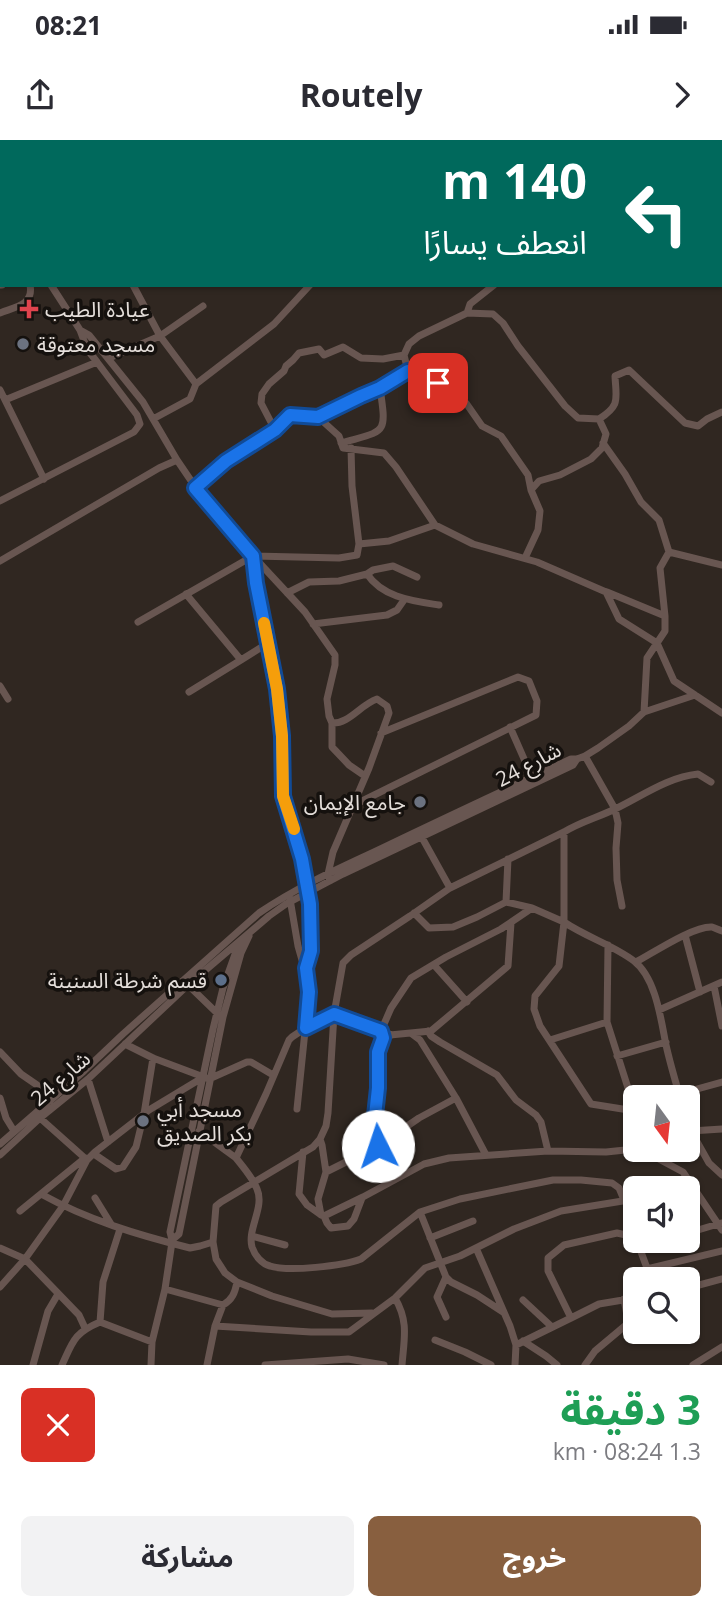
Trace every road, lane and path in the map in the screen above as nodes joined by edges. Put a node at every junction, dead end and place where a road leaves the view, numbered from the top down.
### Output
1 (31, 287) edge
2 (52, 287) edge
3 (134, 287) edge
4 (308, 287) edge
5 (491, 287) edge
6 (203, 306) dead end
7 (0, 313) edge
8 (467, 313) junction
9 (80, 330) junction
10 (160, 336) junction
11 (404, 355) junction
12 (110, 358) junction
13 (97, 362) junction
14 (408, 371) junction
15 (196, 384) junction
16 (380, 388) junction
17 (0, 390) edge
18 (5, 400) junction
19 (722, 412) edge
20 (318, 417) junction
21 (153, 419) junction
22 (599, 419) junction
23 (275, 430) junction
24 (341, 443) junction
25 (603, 443) junction
26 (351, 448) junction
27 (177, 460) junction
28 (44, 479) junction
29 (195, 488) junction
30 (531, 490) junction
31 (0, 501) edge
32 (435, 525) junction
33 (359, 544) junction
34 (669, 552) junction
35 (253, 556) junction
36 (524, 558) junction
37 (0, 561) edge
38 (722, 565) edge
39 (367, 574) junction
40 (417, 577) dead end
41 (606, 592) junction
42 (287, 593) junction
43 (186, 594) junction
44 (404, 600) junction
45 (439, 605) dead end
46 (665, 616) junction
47 (138, 622) dead end
48 (313, 624) junction
49 (268, 643) junction
50 (657, 643) junction
51 (241, 660) junction
52 (0, 686) edge
53 (190, 692) dead end
54 (695, 695) junction
55 (8, 699) dead end
56 (643, 712) junction
57 (722, 713) edge
58 (332, 723) junction
59 (510, 727) junction
60 (382, 733) junction
61 (581, 757) junction
62 (365, 776) junction
63 (531, 778) junction
64 (712, 782) dead end
65 (354, 805) junction
66 (615, 809) junction
67 (565, 832) junction
68 (420, 833) junction
69 (508, 859) junction
70 (329, 877) junction
71 (450, 887) junction
72 (308, 889) junction
73 (289, 898) junction
74 (506, 902) junction
75 (622, 906) dead end
76 (532, 908) junction
77 (414, 913) junction
78 (250, 921) junction
79 (564, 922) junction
80 (511, 923) junction
81 (722, 931) edge
82 (251, 933) junction
83 (685, 935) junction
84 (239, 942) junction
85 (608, 945) junction
86 (233, 955) junction
87 (636, 962) junction
88 (434, 965) junction
89 (306, 968) junction
90 (722, 982) edge
91 (188, 985) junction
92 (713, 986) junction
93 (700, 992) junction
94 (467, 1002) junction
95 (659, 1010) junction
96 (334, 1014) junction
97 (220, 1015) junction
98 (607, 1021) junction
99 (722, 1026) edge
100 (306, 1028) junction
101 (428, 1031) junction
102 (382, 1034) junction
103 (412, 1034) junction
104 (550, 1040) junction
105 (666, 1042) junction
106 (125, 1044) junction
107 (0, 1052) edge
108 (617, 1056) junction
109 (153, 1058) junction
110 (273, 1075) junction
111 (88, 1079) junction
112 (206, 1079) junction
113 (722, 1082) edge
114 (626, 1085) edge
115 (676, 1085) edge
116 (700, 1089) edge
117 (0, 1098) edge
118 (456, 1098) junction
119 (50, 1101) junction
120 (297, 1109) dead end
121 (623, 1109) edge
122 (144, 1114) junction
123 (40, 1118) junction
124 (722, 1129) edge
125 (14, 1131) junction
126 (700, 1131) edge
127 (199, 1132) junction
128 (320, 1139) junction
129 (108, 1142) junction
130 (0, 1144) edge
131 (378, 1146) junction
132 (700, 1149) edge
133 (623, 1150) edge
134 (548, 1151) junction
135 (303, 1153) junction
136 (0, 1155) edge
137 (486, 1155) junction
138 (89, 1157) junction
139 (236, 1158) junction
140 (664, 1162) edge
141 (326, 1172) junction
142 (722, 1175) edge
143 (254, 1183) junction
144 (41, 1194) junction
145 (362, 1197) junction
146 (95, 1198) dead end
147 (623, 1198) edge
148 (623, 1200) edge
149 (64, 1206) junction
150 (20, 1211) dead end
151 (420, 1212) junction
152 (322, 1215) junction
153 (473, 1221) dead end
154 (721, 1226) edge
155 (116, 1228) junction
156 (700, 1230) edge
157 (623, 1235) edge
158 (252, 1236) junction
159 (430, 1238) junction
160 (172, 1242) junction
161 (214, 1242) junction
162 (285, 1245) dead end
163 (0, 1248) edge
164 (476, 1248) junction
165 (722, 1251) edge
166 (25, 1259) junction
167 (440, 1263) junction
168 (655, 1267) edge
169 (446, 1277) junction
170 (722, 1279) edge
171 (237, 1282) junction
172 (700, 1285) edge
173 (0, 1287) edge
174 (165, 1289) junction
175 (58, 1294) junction
176 (395, 1298) junction
177 (623, 1299) edge
178 (523, 1300) dead end
179 (223, 1305) junction
180 (503, 1313) junction
181 (373, 1314) junction
182 (446, 1317) dead end
183 (571, 1318) junction
184 (100, 1322) junction
185 (215, 1326) junction
186 (552, 1327) junction
187 (623, 1327) edge
188 (85, 1328) junction
189 (435, 1340) dead end
190 (152, 1342) junction
191 (520, 1343) junction
192 (721, 1347) edge
193 (33, 1365) edge
194 (62, 1365) edge
195 (150, 1365) edge
196 (207, 1365) edge
197 (265, 1365) edge
198 (384, 1365) edge
199 (402, 1365) edge
200 (491, 1365) edge
201 (515, 1365) edge
202 (557, 1365) edge
203 (585, 1365) edge
204 (693, 1365) edge

1 - 7 street
2 - 9 street
3 - 10 street
4 - 15 street
5 - 8 street
6 - 10 street
8 - 11 street
8 - 22 street
9 - 12 street
9 - 13 street
10 - 12 street
10 - 15 street
11 - 14 street
11 - 23 street
12 - 21 street
13 - 18 street
13 - 28 street
14 - 16 street
14 - 30 street
15 - 21 street
16 - 20 street
16 - 24 street
17 - 18 street
18 - 28 street
19 - 22 street
20 - 23 street
20 - 24 street
21 - 27 street
22 - 25 street
23 - 29 street
24 - 26 street
25 - 30 street
25 - 34 street
26 - 32 street
26 - 33 street
27 - 29 street
27 - 37 street
28 - 31 street
29 - 35 street
30 - 36 street
32 - 33 street
32 - 36 street
33 - 35 street
34 - 38 street
34 - 46 street
35 - 42 street
35 - 43 street
35 - 49 street
36 - 41 street
39 - 40 street
39 - 42 street
39 - 44 street
41 - 46 street
41 - 50 street
42 - 48 street
43 - 47 street
43 - 51 street
44 - 45 street
44 - 48 street
46 - 50 street
48 - 58 street
49 - 51 street
49 - 72 street
50 - 54 street
50 - 56 street
51 - 53 street
52 - 55 street
54 - 56 street
54 - 57 street
56 - 61 street
58 - 60 street
58 - 62 street
59 - 60 street
59 - 63 street
59 - 65 street
60 - 62 street
61 - 63 street, شارع 24
61 - 66 street
61 - 68 street, شارع 24
62 - 65 street
63 - 68 street, شارع 24
64 - 66 street
65 - 70 street
66 - 67 street
66 - 75 street
67 - 69 street
67 - 79 street
68 - 70 street, شارع 24
68 - 71 street
69 - 71 street
69 - 74 street
70 - 72 street, شارع 24
71 - 77 street
72 - 73 street, شارع 24
72 - 89 street
73 - 78 street, شارع 24
73 - 82 street, شارع 24
73 - 89 street
74 - 76 street
74 - 77 street
76 - 79 street
76 - 80 street
77 - 96 street
78 - 84 street
78 - 86 street, شارع 24
79 - 85 street
79 - 104 street
80 - 88 street
80 - 94 street
81 - 83 street
82 - 84 street, شارع 24
82 - 86 street
83 - 87 street
83 - 93 street
84 - 86 street
84 - 86 street
85 - 87 street
85 - 98 street
86 - 91 street, شارع 24
86 - 97 street
86 - 119 street, شارع 24
87 - 95 street
88 - 94 street
88 - 102 street
89 - 100 street
90 - 92 street
91 - 97 street
91 - 106 street, شارع 24
92 - 93 street
92 - 99 street
93 - 95 street
94 - 101 street
95 - 105 street
96 - 100 street
96 - 102 street
96 - 128 street
97 - 112 street
98 - 104 street
98 - 108 street
100 - 110 street
100 - 120 street
101 - 103 street
101 - 134 street
102 - 103 street
102 - 131 street
103 - 118 street
104 - 121 street
105 - 108 street
105 - 115 street
106 - 109 street
106 - 111 street, شارع 24
107 - 119 street
108 - 114 street
109 - 112 street
109 - 122 street
110 - 112 street
110 - 139 street
111 - 123 street, شارع 24
111 - 129 street
112 - 122 street
112 - 127 street
112 - 160 street
113 - 116 street
117 - 125 street
118 - 131 street
118 - 137 street
119 - 125 street, شارع 24
122 - 129 street
122 - 138 street
123 - 136 street, شارع 24
123 - 138 street
124 - 126 street
125 - 130 street, شارع 24
127 - 139 street
127 - 160 street
128 - 135 street
128 - 141 street
129 - 138 street
131 - 141 street
132 - 142 street
133 - 134 street
134 - 137 street
135 - 143 street
135 - 152 street
137 - 145 street
138 - 144 street
138 - 149 street
139 - 143 street
140 - 154 street
141 - 152 street
143 - 158 street
143 - 161 street
144 - 149 street
144 - 150 street
145 - 152 street
145 - 152 street
146 - 155 street
147 - 151 street
148 - 164 street
149 - 155 street
149 - 166 street
151 - 158 street
151 - 159 street
153 - 159 street
154 - 156 street
155 - 160 street
155 - 184 street
157 - 183 street
158 - 162 street
159 - 167 street
160 - 161 street
160 - 174 street
161 - 171 street
163 - 166 street
164 - 167 street
164 - 180 street
165 - 168 street
166 - 173 street
166 - 175 street
167 - 169 street
167 - 176 street
169 - 180 street
169 - 182 street
170 - 172 street
171 - 179 street
171 - 181 street
174 - 179 street
174 - 190 street
175 - 188 street
175 - 193 street
176 - 181 street
176 - 199 street
177 - 183 street
178 - 186 street
179 - 185 street
180 - 191 street
181 - 185 street
183 - 186 street
184 - 188 street
184 - 190 street
185 - 196 street
186 - 191 street
187 - 203 street
188 - 194 street
189 - 200 street
190 - 195 street
191 - 201 street
191 - 202 street
192 - 204 street
197 - 198 street

